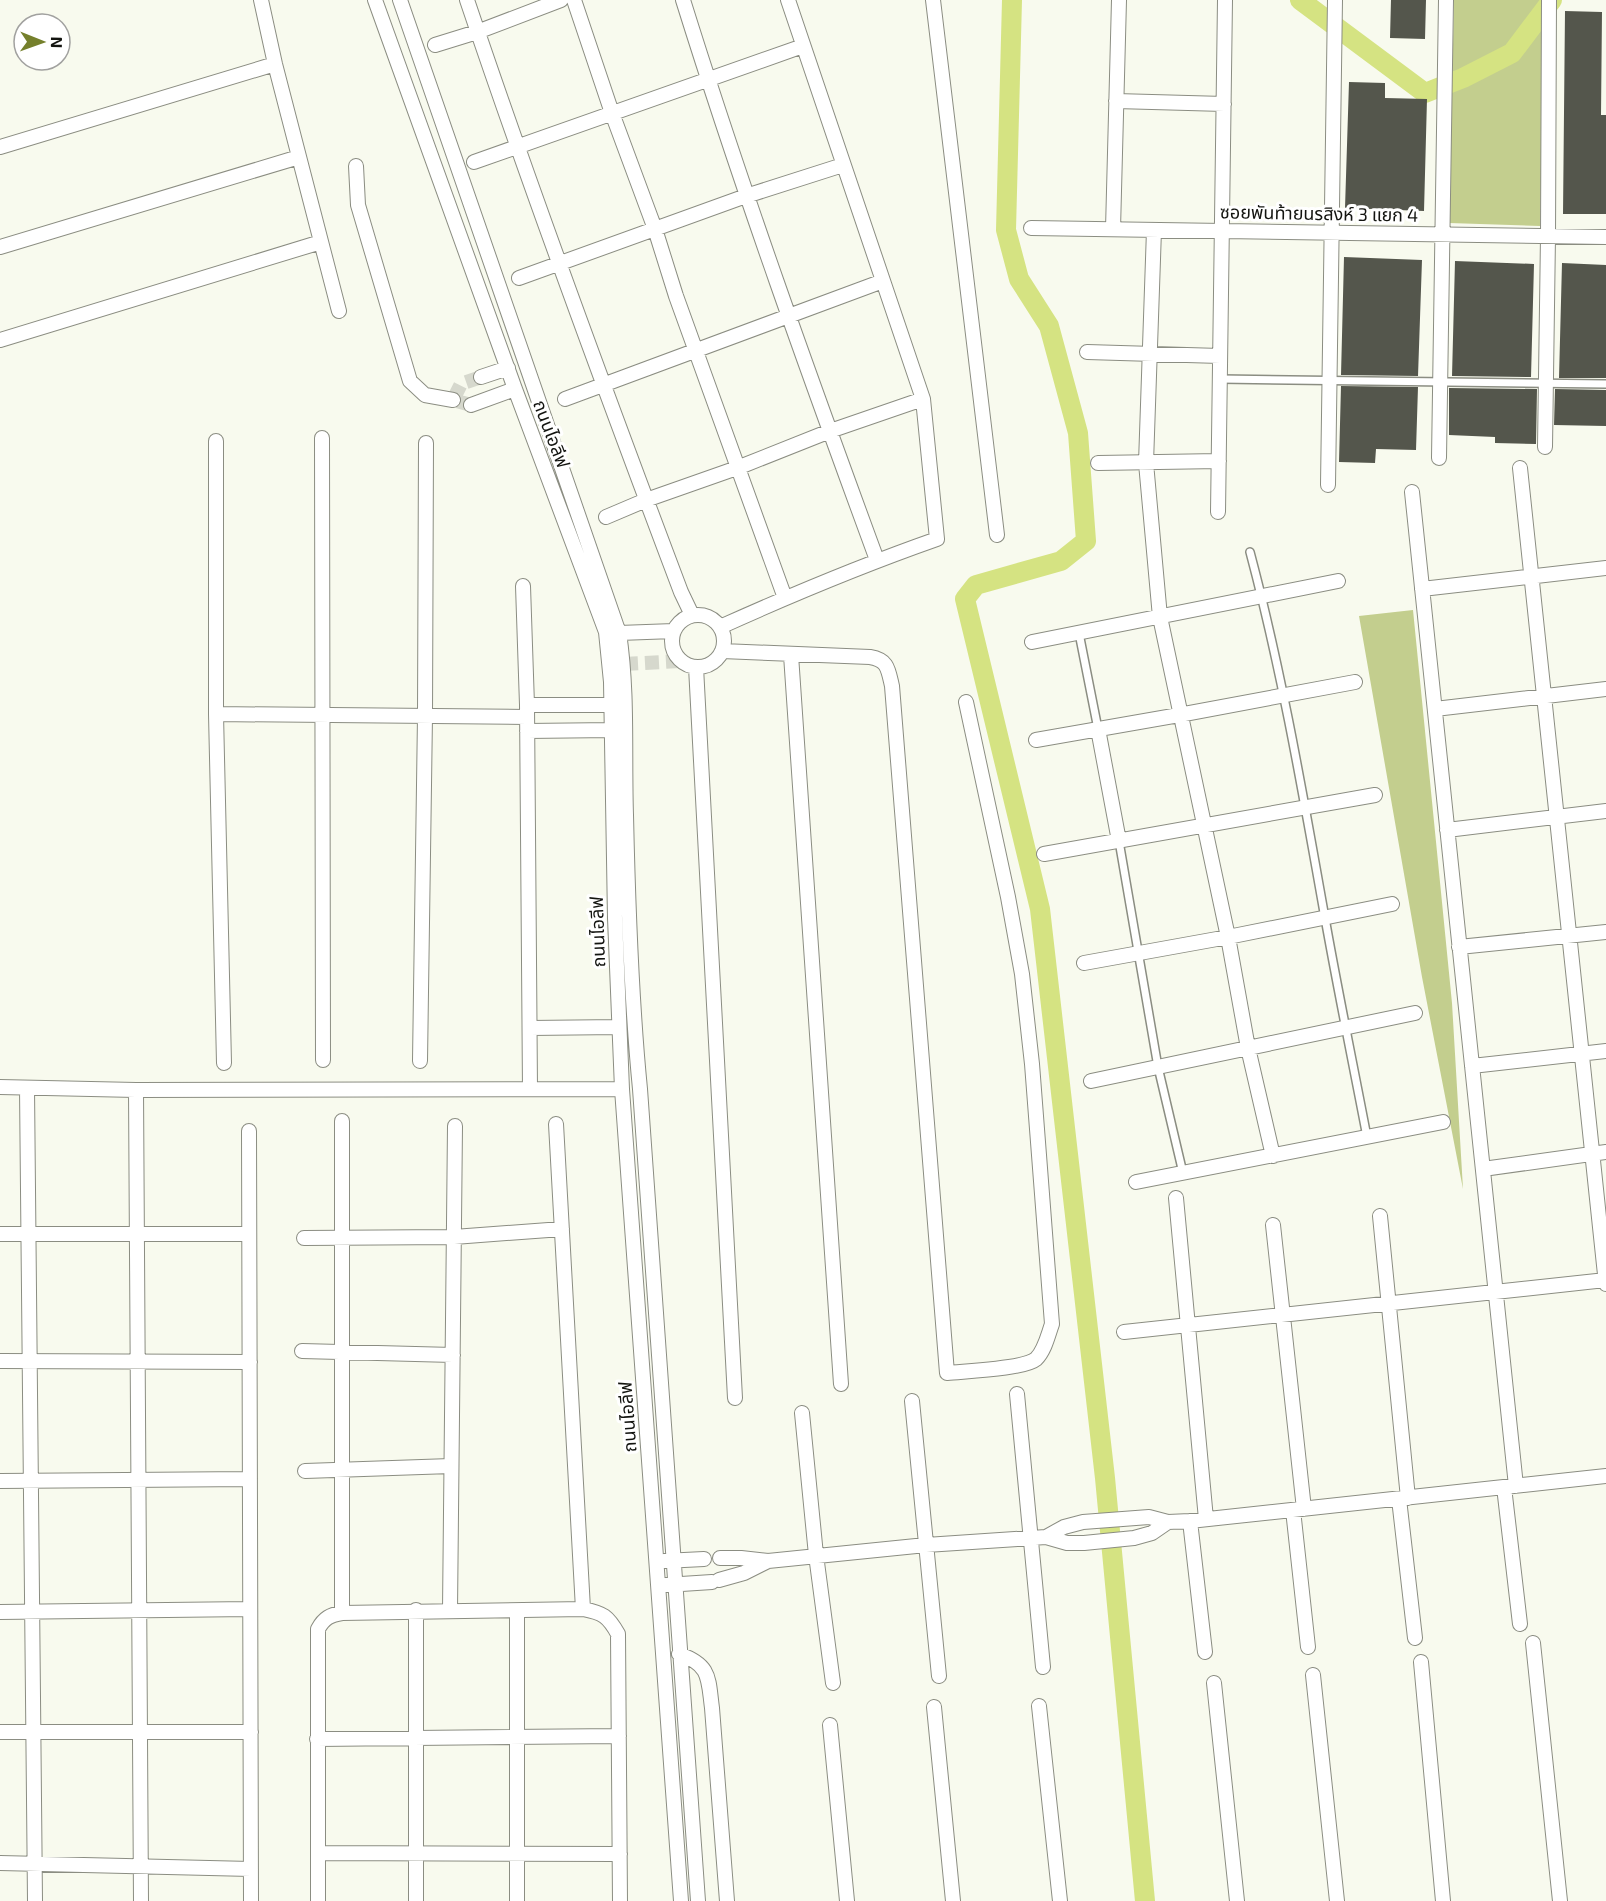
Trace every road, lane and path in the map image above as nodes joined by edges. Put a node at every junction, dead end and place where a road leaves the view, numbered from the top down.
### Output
1 (261, 0) edge
2 (375, 0) edge
3 (400, 0) edge
4 (467, 0) edge
5 (561, 0) edge
6 (574, 0) edge
7 (683, 0) edge
8 (788, 0) edge
9 (933, 0) edge
10 (1119, 0) edge
11 (1225, 0) edge
12 (1335, 0) edge
13 (1446, 0) edge
14 (1550, 0) edge
15 (477, 32) junction
16 (435, 45) dead end
17 (803, 46) junction
18 (275, 64) junction
19 (708, 79) junction
20 (1116, 101) junction
21 (1224, 104) junction
22 (612, 113) junction
23 (0, 147) edge
24 (516, 147) junction
25 (299, 157) junction
26 (474, 162) dead end
27 (843, 165) junction
28 (356, 166) dead end
29 (746, 196) junction
30 (1031, 228) dead end
31 (655, 229) junction
32 (1113, 229) junction
33 (1154, 230) junction
34 (1222, 231) junction
35 (1331, 232) junction
36 (1442, 234) junction
37 (1548, 236) junction
38 (1606, 237) edge
39 (321, 242) junction
40 (0, 247) edge
41 (559, 263) junction
42 (519, 278) dead end
43 (883, 281) junction
44 (339, 311) dead end
45 (788, 317) junction
46 (0, 340) edge
47 (696, 351) junction
48 (1087, 352) dead end
49 (1150, 354) junction
50 (1220, 356) junction
51 (508, 368) junction
52 (482, 377) tunnel mouth
53 (1220, 379) junction
54 (1329, 379) junction
55 (1440, 382) junction
56 (1546, 383) junction
57 (1606, 384) edge
58 (603, 386) junction
59 (515, 389) junction
60 (566, 399) dead end
61 (923, 399) junction
62 (453, 400) dead end
63 (471, 405) dead end
64 (830, 431) junction
65 (321, 438) dead end
66 (216, 441) dead end
67 (426, 443) dead end
68 (1545, 447) dead end
69 (1439, 458) dead end
70 (1219, 461) junction
71 (1146, 463) junction
72 (1098, 464) dead end
73 (737, 468) junction
74 (1520, 468) dead end
75 (1328, 485) dead end
76 (1412, 492) dead end
77 (646, 500) junction
78 (1218, 512) dead end
79 (606, 517) dead end
80 (998, 535) dead end
81 (1250, 552) dead end
82 (877, 560) junction
83 (1606, 568) edge
84 (1531, 576) junction
85 (1338, 581) dead end
86 (524, 586) dead end
87 (1422, 589) junction
88 (1262, 596) junction
89 (785, 598) junction
90 (692, 615) junction
91 (1160, 617) junction
92 (720, 627) junction
93 (674, 631) junction
94 (619, 633) junction
95 (1079, 633) junction
96 (1032, 642) dead end
97 (722, 651) junction
98 (790, 655) junction
99 (696, 667) junction
100 (1355, 681) dead end
101 (1606, 689) edge
102 (1282, 696) junction
103 (1544, 696) junction
104 (966, 702) dead end
105 (611, 705) junction
106 (1435, 709) junction
107 (216, 714) junction
108 (321, 715) junction
109 (425, 716) junction
110 (1179, 716) junction
111 (527, 718) junction
112 (1098, 729) junction
113 (612, 730) junction
114 (1036, 740) dead end
115 (1375, 795) dead end
116 (1306, 807) junction
117 (1606, 811) edge
118 (1557, 817) junction
119 (1204, 826) junction
120 (1447, 830) junction
121 (1119, 841) junction
122 (1044, 854) dead end
123 (1392, 904) dead end
124 (1324, 918) junction
125 (1606, 932) edge
126 (1569, 936) junction
127 (1228, 937) junction
128 (1459, 947) junction
129 (1138, 954) junction
130 (1084, 963) dead end
131 (1415, 1013) dead end
132 (530, 1028) junction
133 (619, 1028) junction
134 (1345, 1028) junction
135 (1248, 1048) junction
136 (1606, 1051) edge
137 (1582, 1054) junction
138 (323, 1060) dead end
139 (420, 1061) dead end
140 (224, 1063) dead end
141 (1158, 1066) junction
142 (1472, 1066) junction
143 (1091, 1081) dead end
144 (0, 1088) edge
145 (27, 1088) junction
146 (530, 1089) junction
147 (622, 1089) junction
148 (136, 1090) junction
149 (342, 1121) dead end
150 (1443, 1122) dead end
151 (556, 1124) dead end
152 (456, 1126) dead end
153 (249, 1131) dead end
154 (1367, 1137) junction
155 (1599, 1153) edge
156 (1273, 1156) junction
157 (1483, 1168) junction
158 (1183, 1173) junction
159 (1136, 1182) dead end
160 (1176, 1198) dead end
161 (1380, 1216) dead end
162 (1273, 1225) dead end
163 (562, 1230) junction
164 (0, 1234) edge
165 (28, 1234) junction
166 (137, 1234) junction
167 (249, 1234) junction
168 (342, 1237) junction
169 (454, 1237) junction
170 (304, 1238) dead end
171 (1606, 1281) edge
172 (1496, 1292) junction
173 (1389, 1303) junction
174 (1283, 1315) junction
175 (1188, 1325) junction
176 (1124, 1332) dead end
177 (302, 1351) dead end
178 (342, 1352) junction
179 (453, 1355) junction
180 (0, 1361) edge
181 (30, 1361) junction
182 (138, 1361) junction
183 (249, 1362) junction
184 (841, 1384) dead end
185 (1017, 1394) dead end
186 (735, 1398) dead end
187 (912, 1401) dead end
188 (802, 1413) dead end
189 (451, 1466) junction
190 (342, 1469) junction
191 (305, 1471) dead end
192 (1606, 1476) edge
193 (250, 1479) junction
194 (138, 1480) junction
195 (0, 1481) edge
196 (31, 1481) junction
197 (1510, 1486) junction
198 (1404, 1498) junction
199 (1299, 1510) junction
200 (1206, 1519) junction
201 (1191, 1521) junction
202 (1168, 1522) junction
203 (1046, 1537) junction
204 (1030, 1538) junction
205 (926, 1545) junction
206 (816, 1555) junction
207 (720, 1558) dead end
208 (704, 1559) dead end
209 (673, 1560) junction
210 (656, 1561) junction
211 (768, 1561) junction
212 (675, 1585) junction
213 (658, 1586) junction
214 (250, 1609) junction
215 (583, 1609) junction
216 (139, 1610) junction
217 (416, 1610) junction
218 (450, 1610) junction
219 (517, 1611) junction
220 (0, 1612) edge
221 (32, 1612) junction
222 (342, 1613) junction
223 (1520, 1624) dead end
224 (1415, 1638) dead end
225 (1533, 1643) dead end
226 (1308, 1647) dead end
227 (1205, 1652) dead end
228 (679, 1654) junction
229 (1421, 1662) dead end
230 (1043, 1667) dead end
231 (1313, 1674) dead end
232 (939, 1676) dead end
233 (833, 1683) dead end
234 (1214, 1683) dead end
235 (1040, 1706) dead end
236 (934, 1707) dead end
237 (830, 1725) dead end
238 (0, 1732) edge
239 (33, 1732) junction
240 (140, 1732) junction
241 (251, 1732) junction
242 (619, 1736) junction
243 (416, 1738) junction
244 (517, 1738) junction
245 (317, 1739) junction
246 (318, 1852) junction
247 (416, 1853) junction
248 (517, 1854) junction
249 (620, 1854) junction
250 (0, 1863) edge
251 (35, 1864) junction
252 (141, 1866) junction
253 (251, 1869) junction
254 (35, 1901) edge
255 (141, 1901) edge
256 (251, 1901) edge
257 (318, 1901) edge
258 (416, 1901) edge
259 (517, 1901) edge
260 (620, 1901) edge
261 (681, 1901) edge
262 (698, 1901) edge
263 (727, 1901) edge
264 (847, 1901) edge
265 (953, 1901) edge
266 (1060, 1901) edge
267 (1237, 1901) edge
268 (1337, 1901) edge
269 (1443, 1901) edge
270 (1560, 1901) edge

1 - 18 street
2 - 51 street, ถนนไอลีฟ
3 - 94 street, ถนนไอลีฟ
4 - 15 street
5 - 15 street
6 - 22 street
7 - 19 street
8 - 17 street
9 - 80 street
10 - 20 street
11 - 21 street
12 - 35 street
13 - 36 street
14 - 37 street
15 - 16 street
15 - 24 street
17 - 19 street
17 - 27 street
18 - 23 street
18 - 25 street
19 - 22 street
19 - 29 street
20 - 21 street
20 - 32 street
21 - 34 street
22 - 24 street
22 - 31 street
24 - 26 street
24 - 41 street
25 - 39 street
25 - 40 street
27 - 29 street
27 - 43 street
28 - 62 street
29 - 31 street
29 - 45 street
30 - 32 street, ซอยพันท้ายนรสิงห์ 3 แยก 4
31 - 41 street
31 - 47 street
32 - 33 street, ซอยพันท้ายนรสิงห์ 3 แยก 4
33 - 34 street, ซอยพันท้ายนรสิงห์ 3 แยก 4
33 - 49 street
34 - 35 street, ซอยพันท้ายนรสิงห์ 3 แยก 4
34 - 50 street
35 - 36 street, ซอยพันท้ายนรสิงห์ 3 แยก 4
35 - 54 street
36 - 37 street, ซอยพันท้ายนรสิงห์ 3 แยก 4
36 - 55 street
37 - 38 street, ซอยพันท้ายนรสิงห์ 3 แยก 4
37 - 56 street
39 - 44 street
39 - 46 street
41 - 42 street
41 - 58 street
43 - 45 street
43 - 61 street
45 - 47 street
45 - 64 street
47 - 58 street
47 - 73 street
48 - 49 street
49 - 50 street
49 - 71 street
50 - 53 street
51 - 52 street
51 - 59 street, ถนนไอลีฟ
53 - 54 lane
53 - 70 street
54 - 55 lane
54 - 75 street
55 - 56 lane
55 - 69 street
56 - 57 lane
56 - 68 street
58 - 60 street
58 - 77 street
59 - 63 street
59 - 105 street, ถนนไอลีฟ
61 - 64 street
61 - 82 street
64 - 73 street
64 - 82 street
65 - 108 street
66 - 107 street
67 - 109 street
70 - 71 street
70 - 78 street
71 - 72 street
71 - 91 street
73 - 77 street
73 - 89 street
74 - 84 street
76 - 87 street
77 - 79 street
77 - 90 street
81 - 88 lane
82 - 89 street
83 - 84 street
84 - 87 street
84 - 103 street
85 - 88 street
86 - 111 street
87 - 106 street
88 - 91 street
88 - 102 lane
89 - 92 street
90 - 92 street
90 - 93 street
91 - 95 street
91 - 110 street
92 - 97 street
93 - 94 street
93 - 99 street
94 - 209 street, ถนนไอลีฟ
95 - 96 street
95 - 112 lane
97 - 98 street
97 - 99 street
98 - 104 street
98 - 184 street
99 - 186 street
100 - 102 street
101 - 103 street
102 - 110 street
102 - 116 lane
103 - 106 street
103 - 118 street
105 - 111 street
105 - 113 street, ถนนไอลีฟ
106 - 120 street
107 - 108 street
107 - 140 street
108 - 109 street
108 - 138 street
109 - 111 street
109 - 139 street
110 - 112 street
110 - 119 street
111 - 113 street
111 - 132 street
112 - 114 street
112 - 121 street
113 - 133 street, ถนนไอลีฟ
115 - 116 street
116 - 119 street
116 - 124 lane
117 - 118 street
118 - 120 street
118 - 126 street
119 - 121 street
119 - 127 street
120 - 128 street
121 - 122 street
121 - 129 lane
123 - 124 street
124 - 127 street
124 - 134 lane
125 - 126 street
126 - 128 street
126 - 137 street
127 - 129 street
127 - 135 street
128 - 142 street
129 - 130 street
129 - 141 lane
131 - 134 street
132 - 133 street
132 - 146 street
133 - 147 street, ถนนไอลีฟ
134 - 135 street
134 - 154 lane
135 - 141 street
135 - 156 street
136 - 137 street
137 - 142 street
137 - 155 street
141 - 143 street
141 - 158 lane
142 - 157 street
144 - 145 street
145 - 148 street
145 - 165 street
146 - 147 street
146 - 148 street
147 - 210 street, ถนนไอลีฟ
148 - 166 street
149 - 168 street
150 - 154 street
151 - 163 street
152 - 169 street
153 - 167 street
154 - 156 street
155 - 157 street
155 - 171 street
156 - 158 street
157 - 172 street
158 - 159 street
160 - 175 street
161 - 173 street
162 - 174 street
163 - 169 street
163 - 215 street
164 - 165 street
165 - 166 street
165 - 181 street
166 - 167 street
166 - 182 street
167 - 183 street
168 - 169 street
168 - 170 street
168 - 178 street
169 - 179 street
171 - 172 street
172 - 173 street
172 - 197 street
173 - 174 street
173 - 198 street
174 - 175 street
174 - 199 street
175 - 176 street
175 - 200 street
177 - 178 street
178 - 179 street
178 - 190 street
179 - 189 street
180 - 181 street
181 - 182 street
181 - 196 street
182 - 183 street
182 - 194 street
183 - 193 street
185 - 204 street
187 - 205 street
188 - 206 street
189 - 190 street
189 - 218 street
190 - 191 street
190 - 222 street
192 - 197 street
193 - 194 street
193 - 214 street
194 - 196 street
194 - 216 street
195 - 196 street
196 - 221 street
197 - 198 street
197 - 223 street
198 - 199 street
198 - 224 street
199 - 200 street
199 - 226 street
200 - 201 street
201 - 202 street
201 - 227 street
202 - 203 street
202 - 203 street
203 - 204 street
204 - 205 street
204 - 230 street
205 - 206 street
205 - 232 street
206 - 211 street
206 - 233 street
207 - 211 street
208 - 209 street
209 - 210 street
209 - 212 street, ถนนไอลีฟ
210 - 213 street, ถนนไอลีฟ
211 - 212 street
212 - 213 street
212 - 228 street, ถนนไอลีฟ
213 - 261 street, ถนนไอลีฟ
214 - 216 street
214 - 241 street
215 - 219 street
215 - 242 street
216 - 221 street
216 - 240 street
217 - 218 street
217 - 222 street
217 - 243 street
218 - 219 street
219 - 244 street
220 - 221 street
221 - 239 street
222 - 245 street
225 - 270 street
228 - 262 street, ถนนไอลีฟ
228 - 263 street
229 - 269 street
231 - 268 street
234 - 267 street
235 - 266 street
236 - 265 street
237 - 264 street
238 - 239 street
239 - 240 street
239 - 251 street
240 - 241 street
240 - 252 street
241 - 253 street
242 - 244 street
242 - 249 street
243 - 244 street
243 - 245 street
243 - 247 street
244 - 248 street
245 - 246 street
246 - 247 street
246 - 257 street
247 - 248 street
247 - 258 street
248 - 249 street
248 - 259 street
249 - 260 street
250 - 251 street
251 - 252 street
251 - 254 street
252 - 253 street
252 - 255 street
253 - 256 street

